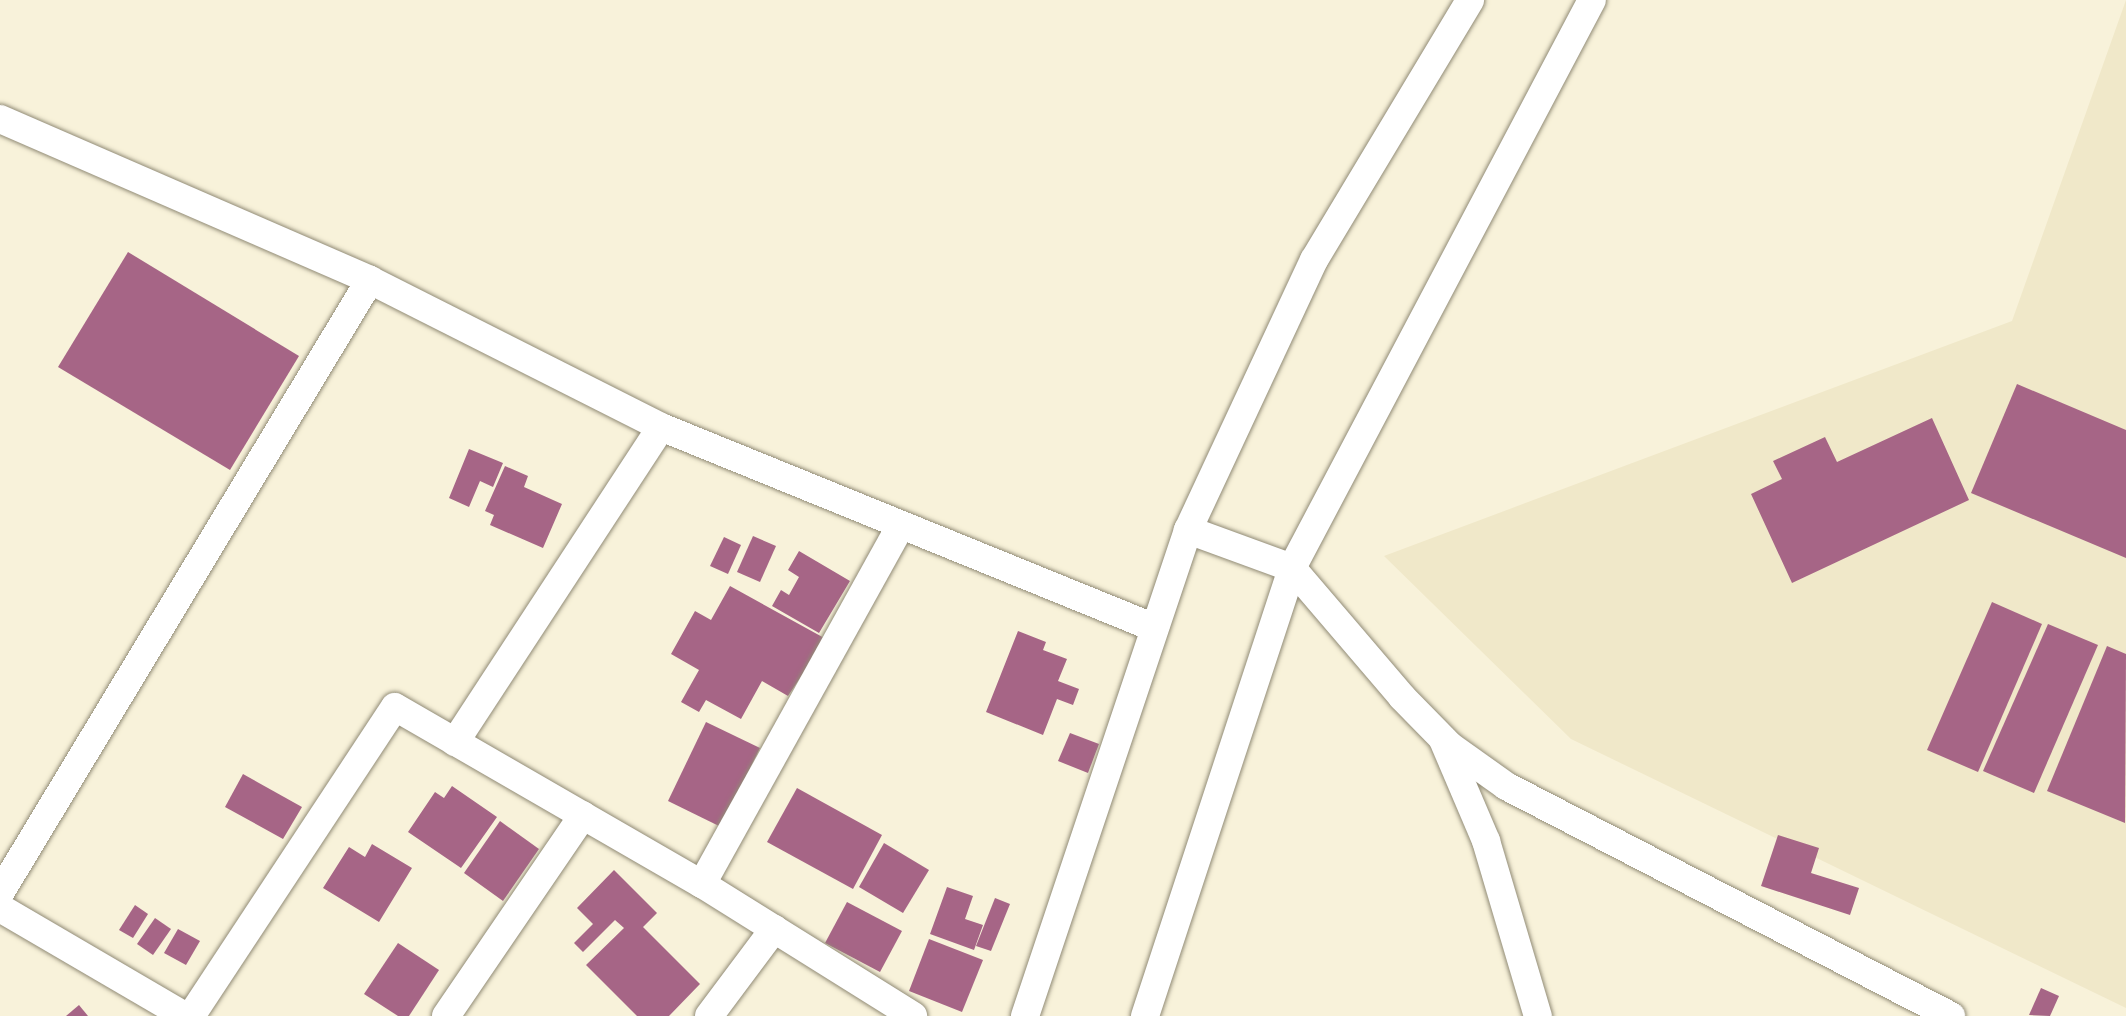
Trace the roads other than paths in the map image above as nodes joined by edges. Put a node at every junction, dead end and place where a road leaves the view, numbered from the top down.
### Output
1 (1470, 0) edge
2 (1592, 0) edge
3 (0, 119) edge
4 (370, 280) junction
5 (661, 427) junction
6 (900, 527) junction
7 (1188, 530) junction
8 (1292, 568) junction
9 (1155, 628) junction
10 (1442, 738) junction
11 (455, 742) junction
12 (583, 816) junction
13 (702, 885) junction
14 (0, 893) edge
15 (0, 908) edge
16 (774, 929) junction
17 (185, 1016) edge
18 (190, 1016) edge
19 (447, 1016) edge
20 (709, 1016) edge
21 (913, 1016) edge
22 (1025, 1016) edge
23 (1145, 1016) edge
24 (1538, 1016) edge
25 (1951, 1016) edge

1 - 7 street
2 - 8 street
3 - 4 street
4 - 5 street
4 - 14 street
5 - 6 street
5 - 11 street
6 - 9 street
6 - 13 street
7 - 8 street
7 - 9 street
8 - 10 street
8 - 23 street
9 - 22 street
10 - 24 street
10 - 25 street
11 - 12 street
11 - 18 street
12 - 13 street
12 - 19 street
13 - 16 street
15 - 17 street
16 - 20 street
16 - 21 street

